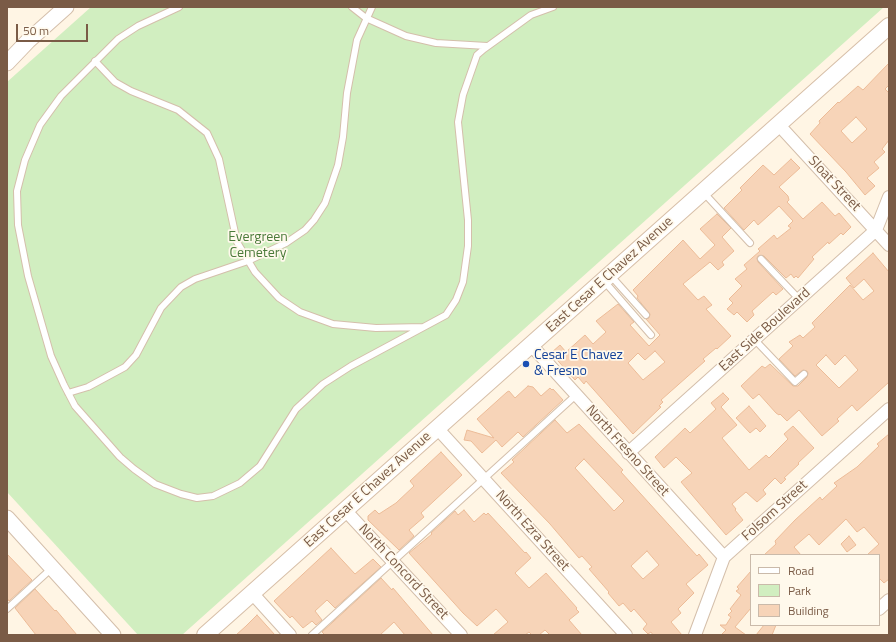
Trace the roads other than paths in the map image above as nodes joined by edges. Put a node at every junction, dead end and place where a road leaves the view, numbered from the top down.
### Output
1 (66, 7) edge
2 (179, 7) edge
3 (352, 7) edge
4 (372, 7) edge
5 (553, 7) edge
6 (366, 18) junction
7 (889, 26) edge
8 (28, 41) junction
9 (487, 46) junction
10 (7, 55) edge
11 (95, 61) junction
12 (7, 63) edge
13 (778, 124) junction
14 (703, 192) junction
15 (889, 197) edge
16 (876, 230) junction
17 (750, 243) dead end
18 (889, 244) edge
19 (760, 259) dead end
20 (248, 261) junction
21 (606, 277) junction
22 (799, 299) junction
23 (646, 315) dead end
24 (425, 327) junction
25 (651, 335) dead end
26 (754, 339) junction
27 (531, 345) junction
28 (804, 374) dead end
29 (68, 393) junction
30 (576, 396) junction
31 (889, 409) edge
32 (437, 428) junction
33 (628, 453) junction
34 (484, 479) junction
35 (345, 510) junction
36 (7, 518) edge
37 (724, 557) junction
38 (393, 561) junction
39 (52, 568) junction
40 (252, 593) junction
41 (889, 600) edge
42 (880, 608) edge
43 (7, 609) edge
44 (114, 635) edge
45 (205, 635) edge
46 (290, 635) edge
47 (312, 635) edge
48 (461, 635) edge
49 (626, 635) edge
50 (695, 635) edge

1 - 8 street
2 - 11 lane
3 - 6 lane
4 - 6 lane
5 - 9 lane
6 - 9 lane
6 - 20 lane
7 - 13 main road, East Cesar E Chavez Avenue
8 - 10 street
8 - 12 street
9 - 24 lane
11 - 20 lane
11 - 29 lane
13 - 14 main road, East Cesar E Chavez Avenue
13 - 16 street, Sloat Street
14 - 17 lane
14 - 21 main road, East Cesar E Chavez Avenue
15 - 16 street, East Side Boulevard
16 - 18 street, Sloat Street
16 - 22 street, East Side Boulevard
19 - 22 lane
20 - 24 lane
20 - 29 lane
21 - 23 lane
21 - 25 lane
21 - 27 main road, East Cesar E Chavez Avenue
22 - 26 street, East Side Boulevard
24 - 29 lane
26 - 28 lane
26 - 33 street, East Side Boulevard
27 - 30 street, North Fresno Street
27 - 32 main road, East Cesar E Chavez Avenue
30 - 33 street, North Fresno Street
30 - 34 lane
31 - 37 street, Folsom Street
32 - 34 street, North Ezra Street
32 - 35 main road, East Cesar E Chavez Avenue
33 - 37 street, North Fresno Street
34 - 38 lane
34 - 49 street, North Ezra Street
35 - 38 street, North Concord Street
35 - 40 main road, East Cesar E Chavez Avenue
36 - 39 street
37 - 50 street, Folsom Street
38 - 47 lane
38 - 48 street, North Concord Street
39 - 43 lane
39 - 44 street
40 - 45 main road, East Cesar E Chavez Avenue
40 - 46 street
41 - 42 street

